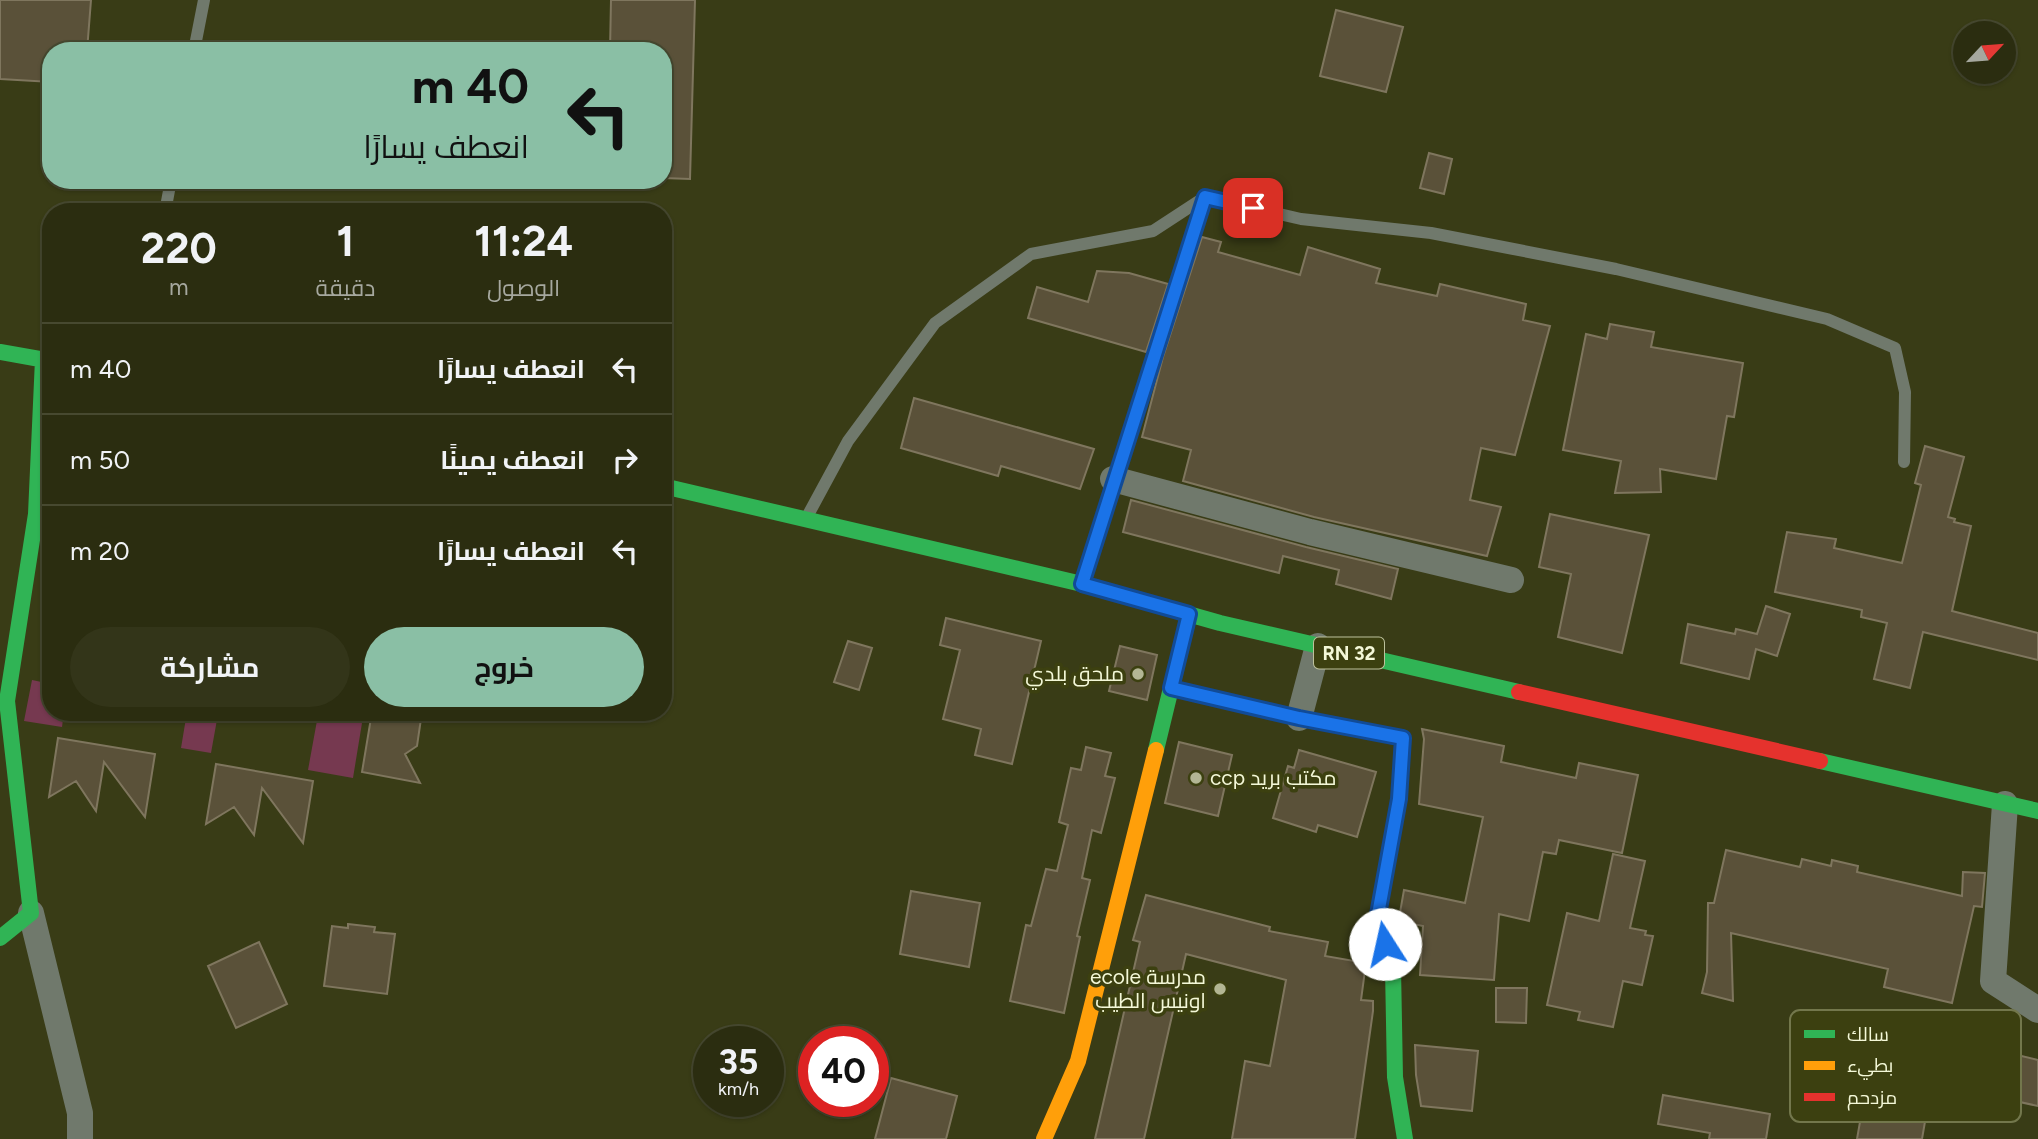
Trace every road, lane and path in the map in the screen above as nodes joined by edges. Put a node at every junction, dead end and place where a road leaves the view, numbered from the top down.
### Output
1 (204, 0) edge
2 (196, 42) edge
3 (1205, 197) junction
4 (0, 352) edge
5 (42, 359) edge
6 (42, 430) edge
7 (1903, 462) dead end
8 (1113, 479) junction
9 (672, 488) edge
10 (806, 518) junction
11 (1511, 580) dead end
12 (1082, 584) junction
13 (1189, 614) junction
14 (1318, 646) junction
15 (1171, 688) junction
16 (1299, 718) junction
17 (2004, 804) junction
18 (2038, 811) edge
19 (31, 913) junction
20 (0, 938) edge
21 (2038, 1010) edge
22 (1047, 1137) edge
23 (80, 1139) edge
24 (1405, 1139) edge

1 - 2 lane
3 - 7 lane
3 - 8 lane
3 - 10 lane
4 - 5 street
6 - 19 street
8 - 11 street
8 - 12 lane
9 - 10 street, RN 32
10 - 12 street, RN 32
12 - 13 street, RN 32
13 - 14 street, RN 32
13 - 15 street
14 - 16 street
14 - 17 street, RN 32
15 - 16 street
15 - 22 street
16 - 24 street
17 - 18 street, RN 32
17 - 21 street
19 - 20 street
19 - 23 street

